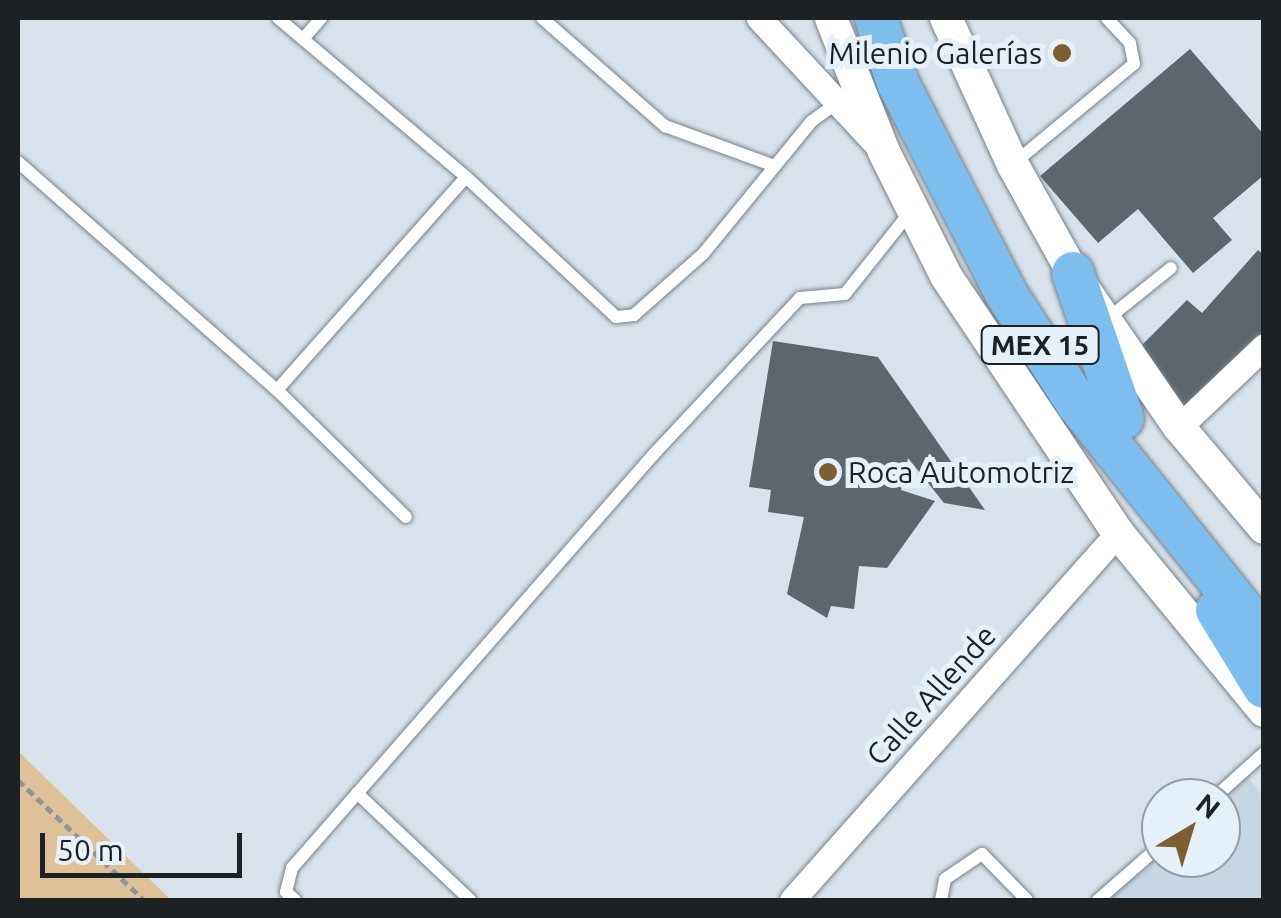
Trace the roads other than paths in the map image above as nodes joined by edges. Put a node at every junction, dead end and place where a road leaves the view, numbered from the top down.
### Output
1 (278, 18) edge
2 (321, 18) edge
3 (542, 18) edge
4 (759, 18) edge
5 (832, 18) edge
6 (946, 18) edge
7 (1106, 18) edge
8 (883, 26) edge
9 (303, 39) junction
10 (846, 97) junction
11 (18, 162) edge
12 (1013, 164) junction
13 (775, 166) junction
14 (466, 177) junction
15 (912, 208) junction
16 (1171, 268) dead end
17 (1073, 273) junction
18 (1104, 322) junction
19 (1264, 346) edge
20 (277, 390) junction
21 (1124, 419) junction
22 (1179, 427) junction
23 (1163, 514) junction
24 (406, 517) dead end
25 (1264, 528) edge
26 (1118, 534) junction
27 (1264, 592) edge
28 (1264, 636) edge
29 (1264, 687) edge
30 (1264, 711) edge
31 (1264, 753) edge
32 (1236, 778) edge
33 (357, 793) junction
34 (1141, 862) edge
35 (295, 900) edge
36 (470, 900) edge
37 (792, 900) edge
38 (941, 900) edge
39 (1027, 900) edge
40 (1098, 900) edge

1 - 9 lane
2 - 9 lane
3 - 13 lane
4 - 10 street
5 - 10 street
6 - 12 street
7 - 12 lane
8 - 21 highway, MEX 15
8 - 23 highway, MEX 15
9 - 14 lane
10 - 13 lane
10 - 15 street
11 - 20 lane
12 - 17 street
13 - 14 lane
14 - 20 lane
15 - 26 street
15 - 33 lane
16 - 18 lane
17 - 18 street
17 - 21 highway
18 - 22 street
19 - 22 street
20 - 24 lane
21 - 27 highway, MEX 15
22 - 25 street
23 - 28 highway, MEX 15
23 - 29 highway
26 - 30 street
26 - 37 street, Calle Allende
31 - 32 lane
33 - 35 lane
33 - 36 lane
34 - 40 lane
38 - 39 lane

